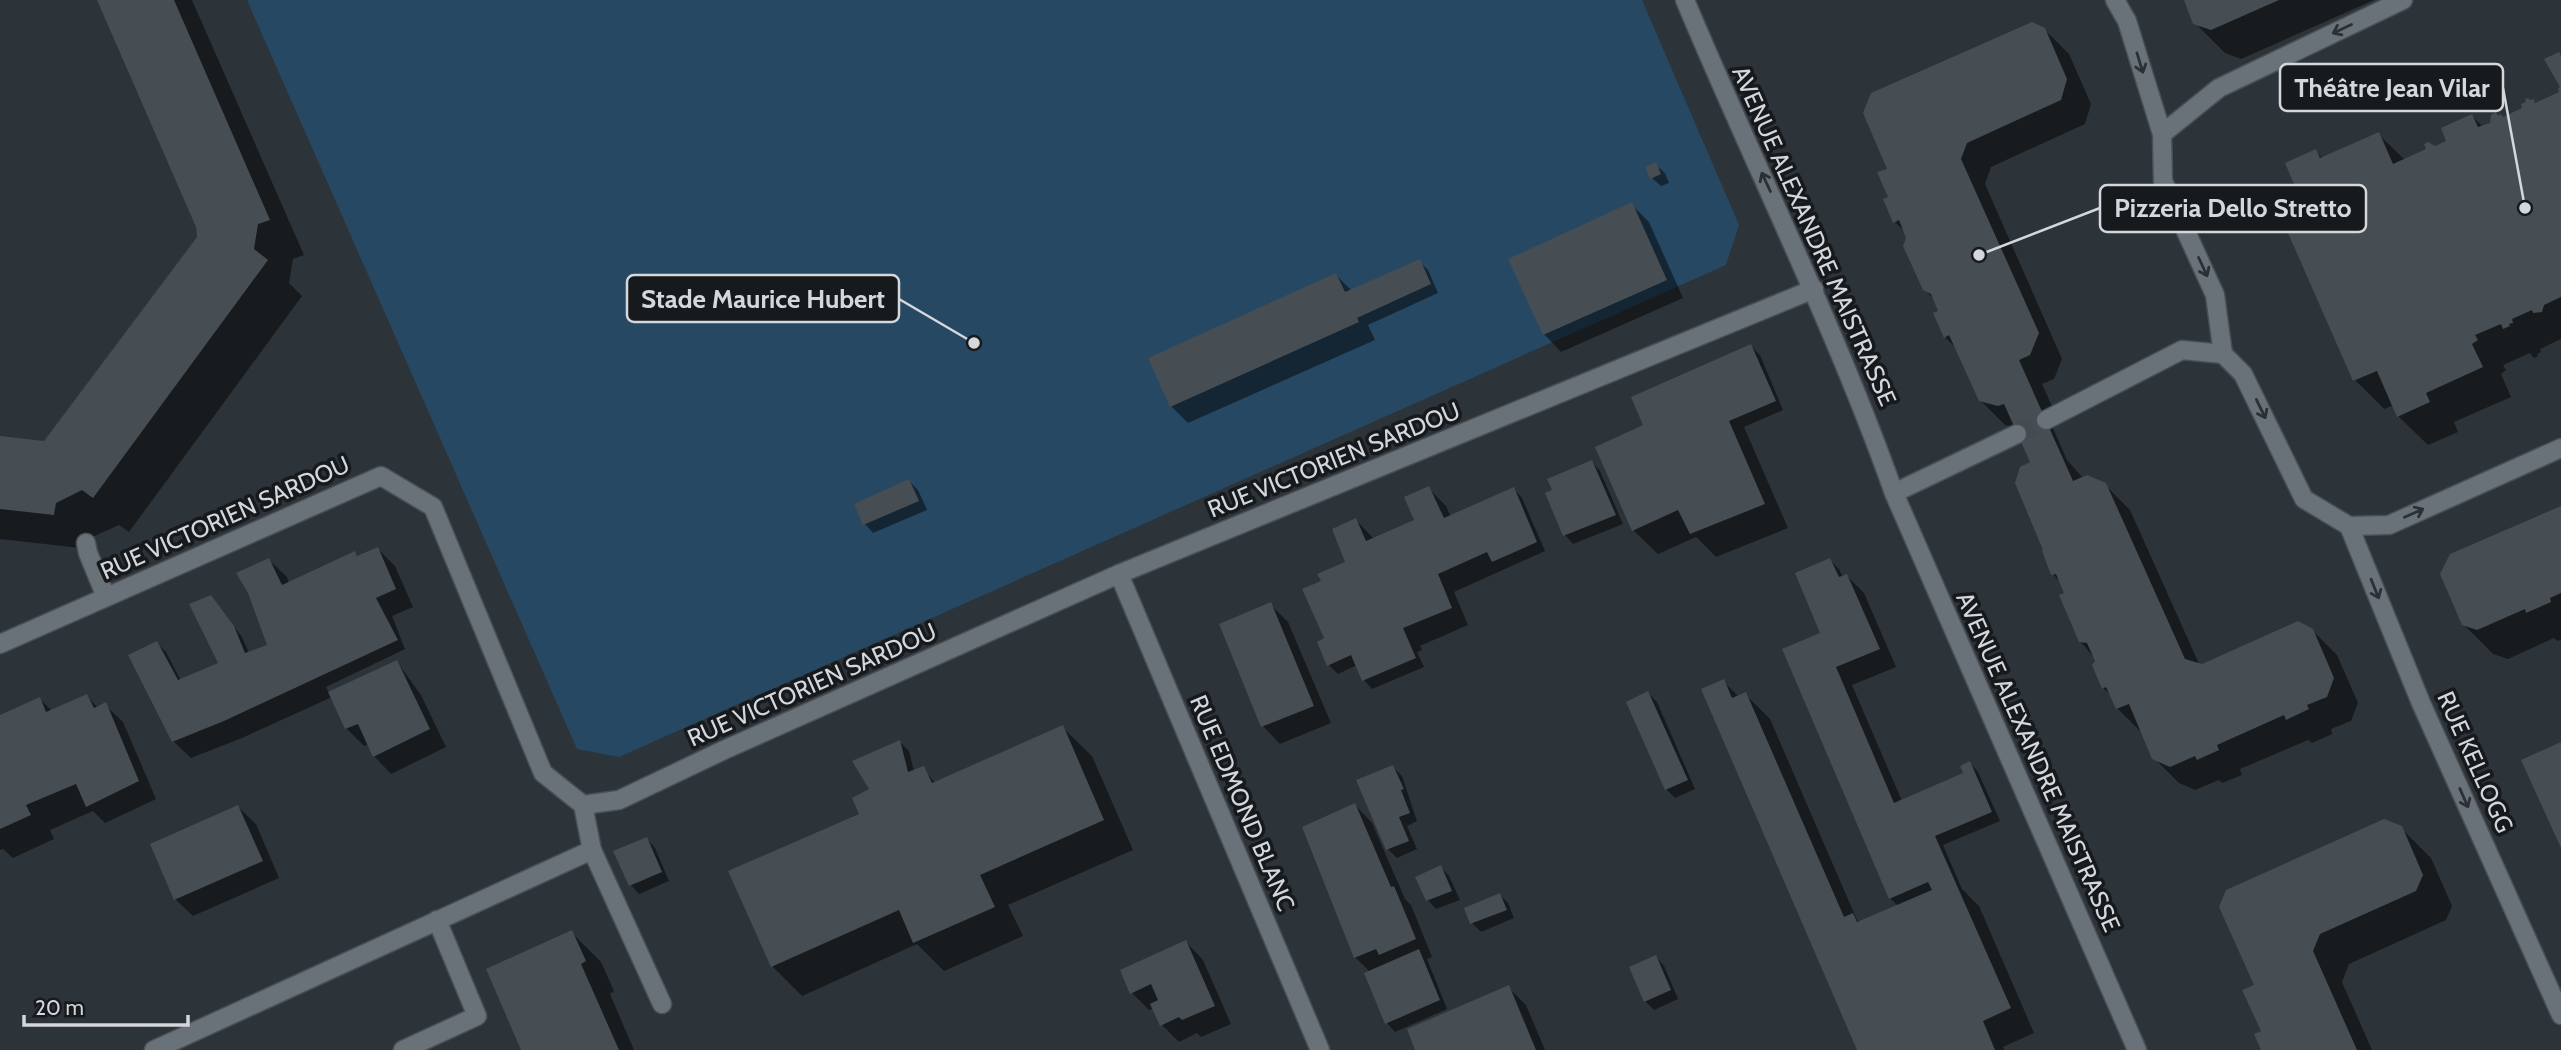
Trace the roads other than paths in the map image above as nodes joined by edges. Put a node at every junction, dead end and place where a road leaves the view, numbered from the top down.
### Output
1 (1685, 0) edge
2 (2115, 0) edge
3 (2403, 0) edge
4 (2162, 134) junction
5 (1814, 289) junction
6 (2223, 354) junction
7 (2046, 420) tunnel mouth
8 (2017, 434) tunnel mouth
9 (2561, 448) edge
10 (1894, 493) junction
11 (2349, 526) junction
12 (86, 543) dead end
13 (1119, 574) junction
14 (106, 597) junction
15 (0, 643) edge
16 (583, 805) junction
17 (592, 850) junction
18 (437, 920) junction
19 (662, 1004) dead end
20 (2561, 1015) edge
21 (154, 1050) edge
22 (403, 1050) edge
23 (1320, 1050) edge
24 (2137, 1050) edge

5 -> 1 street, AVENUE ALEXANDRE MAISTRASSE
2 -> 4 street
3 -> 4 street
4 -> 6 street
5 - 10 street, AVENUE ALEXANDRE MAISTRASSE
5 - 13 street, RUE VICTORIEN SARDOU
6 - 7 street
6 -> 11 street
8 - 10 street
11 -> 9 street
10 - 24 street, AVENUE ALEXANDRE MAISTRASSE
11 -> 20 street, RUE KELLOGG
12 - 14 street
13 - 16 street, RUE VICTORIEN SARDOU
13 - 23 street, RUE EDMOND BLANC
14 - 15 street, RUE VICTORIEN SARDOU
14 - 16 street, RUE VICTORIEN SARDOU
16 - 17 street
17 - 18 street
17 - 19 street
18 - 21 street
18 - 22 street

